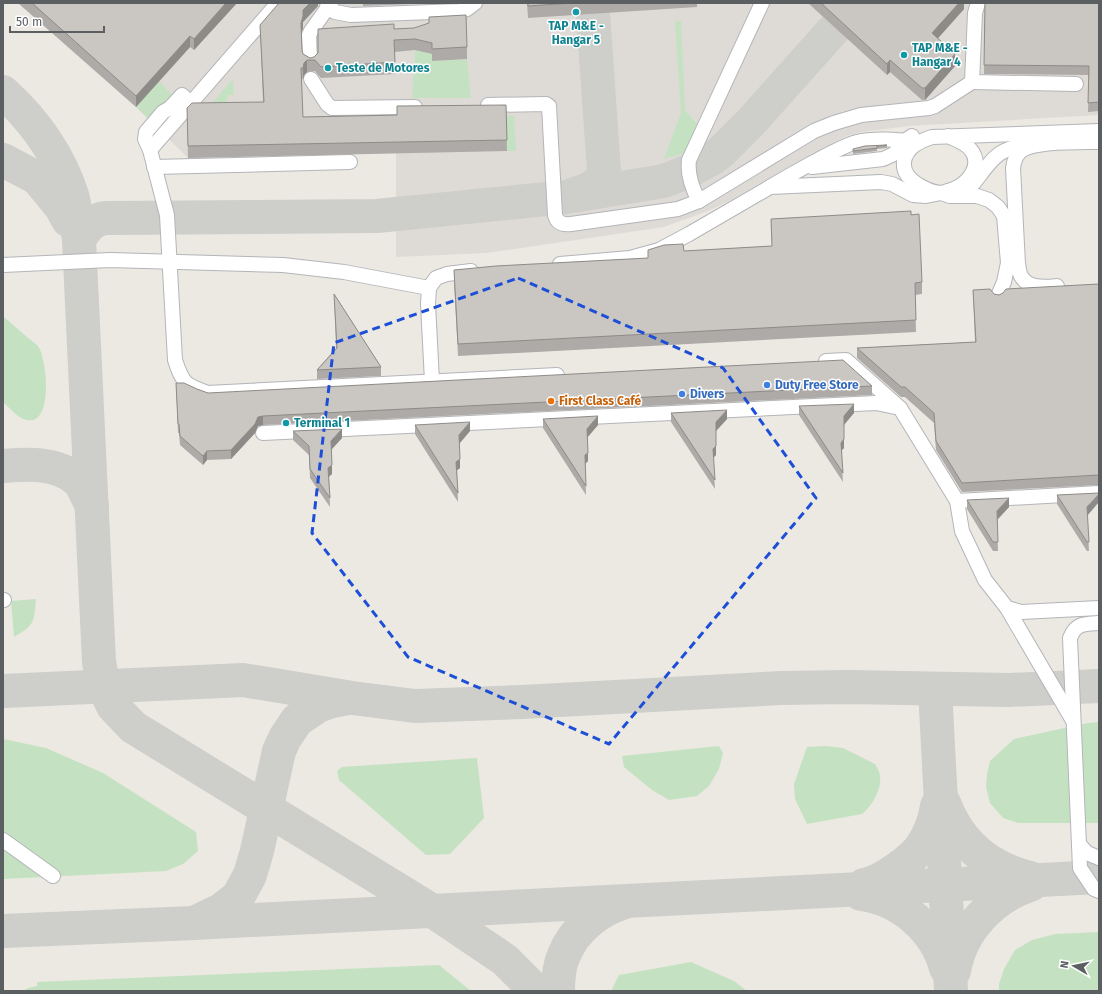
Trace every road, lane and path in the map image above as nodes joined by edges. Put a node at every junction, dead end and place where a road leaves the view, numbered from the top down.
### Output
1 (277, 3) edge
2 (475, 3) edge
3 (762, 3) edge
4 (978, 3) edge
5 (329, 5) edge
6 (310, 61) edge
7 (312, 79) dead end
8 (972, 82) junction
9 (1076, 84) dead end
10 (427, 106) edge
11 (474, 106) edge
12 (1099, 123) edge
13 (1099, 131) edge
14 (948, 136) junction
15 (912, 141) junction
16 (1099, 142) edge
17 (1036, 144) junction
18 (350, 162) dead end
19 (154, 167) junction
20 (801, 168) junction
21 (770, 187) junction
22 (946, 195) junction
23 (699, 201) junction
24 (169, 261) junction
25 (1008, 263) junction
26 (3, 265) edge
27 (544, 265) edge
28 (481, 271) edge
29 (429, 288) junction
30 (998, 296) edge
31 (814, 362) edge
32 (567, 374) edge
33 (432, 381) junction
34 (900, 408) junction
35 (263, 433) dead end
36 (1099, 493) edge
37 (957, 501) junction
38 (1008, 608) junction
39 (1099, 608) edge
40 (1099, 623) edge
41 (1073, 720) junction
42 (3, 840) edge
43 (1080, 845) junction
44 (1099, 858) edge
45 (53, 876) dead end
46 (1099, 891) edge

1 - 19 lane
2 - 5 lane
3 - 23 lane
4 - 8 lane
5 - 6 lane
7 - 10 lane
8 - 9 lane
8 - 23 lane
11 - 23 lane
12 - 15 lane
13 - 14 lane
14 - 15 lane
14 - 22 lane
15 - 20 lane
15 - 20 lane
15 - 22 lane
16 - 17 lane
17 - 22 lane
17 - 25 lane
18 - 19 lane
19 - 24 lane
20 - 21 lane
21 - 22 lane
21 - 27 lane
22 - 25 lane
24 - 26 lane
24 - 29 lane
24 - 33 lane
25 - 30 lane
28 - 29 lane
29 - 33 lane
31 - 34 lane
32 - 33 lane
34 - 35 lane
34 - 37 lane
36 - 37 lane
37 - 38 lane
38 - 39 lane
38 - 41 lane
40 - 41 lane
41 - 43 lane
42 - 45 lane
43 - 44 lane
43 - 46 lane

